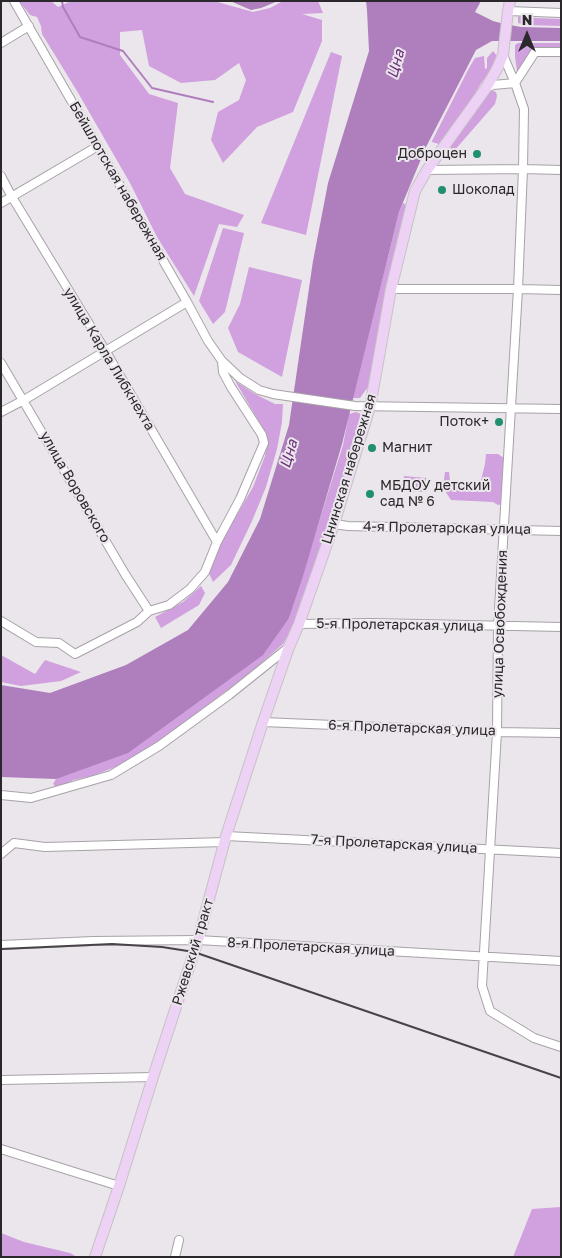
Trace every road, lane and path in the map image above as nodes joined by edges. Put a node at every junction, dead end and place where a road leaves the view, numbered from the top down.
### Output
1 (14, 1) edge
2 (509, 6) edge
3 (561, 13) edge
4 (29, 26) junction
5 (1, 43) edge
6 (561, 52) edge
7 (503, 55) junction
8 (515, 83) junction
9 (486, 88) junction
10 (98, 146) junction
11 (523, 169) junction
12 (426, 170) junction
13 (561, 170) edge
14 (1, 176) edge
15 (12, 197) junction
16 (1, 203) edge
17 (518, 288) junction
18 (391, 289) junction
19 (561, 290) edge
20 (187, 302) junction
21 (105, 350) junction
22 (222, 361) junction
23 (1, 363) edge
24 (24, 400) junction
25 (370, 407) junction
26 (510, 409) junction
27 (561, 409) edge
28 (1, 412) edge
29 (334, 524) junction
30 (503, 530) junction
31 (561, 531) edge
32 (216, 542) junction
33 (149, 611) junction
34 (1, 621) edge
35 (299, 624) junction
36 (498, 626) junction
37 (561, 627) edge
38 (289, 646) junction
39 (263, 722) junction
40 (497, 732) junction
41 (561, 733) edge
42 (1, 795) edge
43 (226, 839) junction
44 (490, 849) junction
45 (561, 852) edge
46 (1, 854) edge
47 (198, 940) junction
48 (1, 945) edge
49 (484, 956) junction
50 (561, 961) edge
51 (561, 1046) edge
52 (153, 1077) junction
53 (1, 1080) edge
54 (1, 1149) edge
55 (119, 1186) junction
56 (179, 1240) dead end
57 (95, 1257) edge
58 (175, 1257) edge

1 - 4 street, Бейшлотская набережная
2 - 3 street
2 - 7 main road, Цнинская набережная
4 - 5 street
4 - 10 street, Бейшлотская набережная
6 - 8 street
7 - 8 street, улица Освобождения
7 - 9 main road, Цнинская набережная
8 - 9 street
8 - 11 street, улица Освобождения
9 - 12 main road, Цнинская набережная
10 - 15 street
10 - 20 street, Бейшлотская набережная
11 - 12 street
11 - 13 street
11 - 17 street, улица Освобождения
12 - 18 main road, Цнинская набережная
14 - 15 street, улица Карла Либкнехта
15 - 16 street
15 - 21 street, улица Карла Либкнехта
17 - 18 street
17 - 19 street
17 - 26 street, улица Освобождения
18 - 25 main road, Цнинская набережная
20 - 21 street
20 - 22 street, Бейшлотская набережная
21 - 24 street
21 - 32 street, улица Карла Либкнехта
22 - 25 street, Бейшлотская набережная
22 - 32 street, Бейшлотская набережная
23 - 24 street, улица Воровского
24 - 28 street
24 - 33 street, улица Воровского
25 - 26 street, Бейшлотская набережная
25 - 29 main road, Цнинская набережная
26 - 27 street, Бейшлотская набережная
26 - 30 street, улица Освобождения
29 - 30 street, 4-я Пролетарская улица
29 - 35 main road, Цнинская набережная
30 - 31 street, 4-я Пролетарская улица
30 - 36 street, улица Освобождения
32 - 33 street, Бейшлотская набережная
33 - 34 street, Бейшлотская набережная
35 - 36 street, 5-я Пролетарская улица
35 - 38 main road, Цнинская набережная
36 - 37 street, 5-я Пролетарская улица
36 - 40 street, улица Освобождения
38 - 39 main road, Ржевский тракт
38 - 42 street, Цнинская набережная
39 - 40 street, 6-я Пролетарская улица
39 - 43 main road, Ржевский тракт
40 - 41 street, 6-я Пролетарская улица
40 - 44 street, улица Освобождения
43 - 44 street, 7-я Пролетарская улица
43 - 46 street, 7-я Пролетарская улица
43 - 47 main road, Ржевский тракт
44 - 45 street, 7-я Пролетарская улица
44 - 49 street, улица Освобождения
47 - 48 street, 8-я Пролетарская улица
47 - 49 street, 8-я Пролетарская улица
47 - 52 main road, Ржевский тракт
49 - 50 street, 8-я Пролетарская улица
49 - 51 street, улица Освобождения
52 - 53 street
52 - 55 main road, Ржевский тракт
54 - 55 street
55 - 57 main road, Ржевский тракт
56 - 58 street

